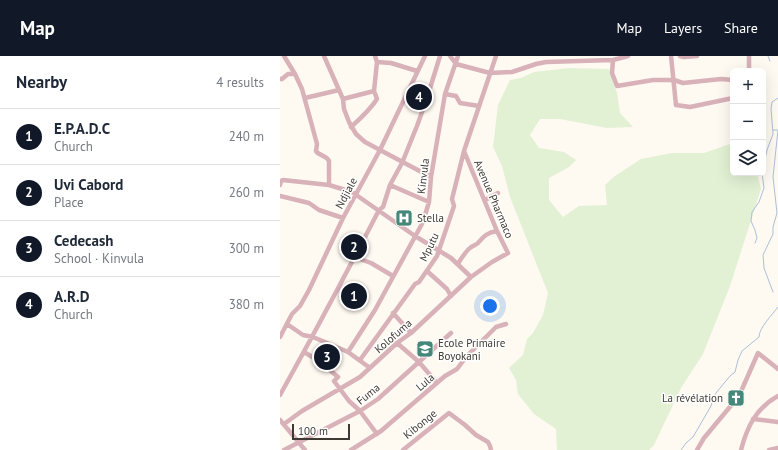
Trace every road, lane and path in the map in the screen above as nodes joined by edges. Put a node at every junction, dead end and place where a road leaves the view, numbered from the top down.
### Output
1 (284, 56) edge
2 (324, 56) edge
3 (375, 56) edge
4 (391, 56) edge
5 (425, 56) edge
6 (440, 56) edge
7 (450, 56) edge
8 (458, 56) edge
9 (496, 56) edge
10 (628, 56) edge
11 (671, 56) edge
12 (680, 56) edge
13 (697, 56) edge
14 (749, 56) edge
15 (616, 58) edge
16 (377, 62) junction
17 (392, 63) junction
18 (456, 64) junction
19 (749, 68) edge
20 (417, 71) junction
21 (490, 72) junction
22 (295, 74) junction
23 (280, 79) edge
24 (730, 79) edge
25 (674, 80) junction
26 (339, 90) junction
27 (374, 91) junction
28 (445, 94) junction
29 (305, 98) junction
30 (344, 99) junction
31 (730, 99) edge
32 (478, 106) junction
33 (351, 127) junction
34 (380, 150) junction
35 (464, 151) junction
36 (402, 163) junction
37 (431, 177) junction
38 (280, 185) edge
39 (329, 185) junction
40 (390, 185) junction
41 (498, 193) dead end
42 (355, 195) junction
43 (280, 196) edge
44 (485, 200) junction
45 (429, 202) junction
46 (379, 210) junction
47 (343, 218) junction
48 (497, 231) junction
49 (415, 236) junction
50 (439, 251) junction
51 (508, 253) joint
52 (354, 257) junction
53 (458, 264) junction
54 (427, 271) junction
55 (394, 276) junction
56 (471, 278) junction
57 (451, 296) junction
58 (393, 313) junction
59 (287, 324) junction
60 (506, 324) dead end
61 (411, 333) junction
62 (451, 333) dead end
63 (280, 337) edge
64 (313, 337) junction
65 (397, 343) junction
66 (304, 352) junction
67 (348, 352) junction
68 (360, 360) junction
69 (419, 362) junction
70 (370, 368) junction
71 (778, 370) edge
72 (437, 383) junction
73 (339, 389) junction
74 (280, 395) edge
75 (778, 396) edge
76 (360, 411) junction
77 (753, 419) junction
78 (280, 420) edge
79 (778, 422) edge
80 (284, 424) junction
81 (377, 434) junction
82 (299, 442) junction
83 (778, 448) edge
84 (284, 450) edge
85 (305, 450) edge
86 (351, 450) edge
87 (402, 450) edge
88 (491, 450) edge
89 (697, 450) edge
90 (741, 450) edge
91 (769, 450) edge

1 - 22 street
2 - 26 street
3 - 16 street
4 - 17 street
5 - 20 street, Ndjiale
6 - 36 street
7 - 18 street
8 - 18 street, Kinvula
9 - 21 street, Mputu
10 - 15 street
11 - 25 street
12 - 13 street
14 - 19 street
15 - 21 street
15 - 25 street
16 - 17 street
16 - 27 street
17 - 20 street
18 - 21 street
18 - 28 street, Kinvula
20 - 34 street, Ndjiale
21 - 32 street, Mputu
22 - 23 street
22 - 29 street
24 - 25 street
25 - 31 street
26 - 29 street
26 - 30 street
27 - 30 street
27 - 33 street
28 - 32 street
28 - 37 street, Kinvula
29 - 39 street
30 - 33 street
32 - 35 street, Mputu
33 - 34 street
34 - 36 street
34 - 42 street, Ndjiale
35 - 44 street, Avenue Pharmaco
35 - 50 street, Mputu
36 - 37 street
36 - 40 street
37 - 45 street, Kinvula
38 - 39 street
39 - 42 street
40 - 45 street
40 - 46 street
41 - 44 street
42 - 46 street
42 - 47 street, Ndjiale
43 - 47 street
44 - 48 street, Avenue Pharmaco
45 - 49 street, Kinvula
46 - 49 street
46 - 52 street
47 - 59 street, Ndjiale
48 - 51 street, Avenue Pharmaco
48 - 53 street
49 - 50 street
49 - 55 street, Kinvula
50 - 53 street
50 - 54 street, Mputu
51 - 56 street, Kolofuma
52 - 55 street
52 - 64 street
53 - 56 street
54 - 57 street
54 - 58 street, Mputu
55 - 67 street, Kinvula
56 - 57 street, Kolofuma
57 - 61 street, Kolofuma
58 - 61 street
58 - 68 street, Mputu
59 - 63 street, Ndjiale
59 - 64 street
60 - 72 street, Lula
61 - 65 street, Kolofuma
62 - 69 street, Fuma
64 - 66 street
64 - 67 street
65 - 69 street
65 - 70 street, Kolofuma
66 - 73 street
66 - 74 street
67 - 68 street
68 - 70 street
69 - 72 street
69 - 76 street, Fuma
70 - 73 street, Kolofuma
71 - 89 street
72 - 81 street, Lula
73 - 76 street
73 - 80 street, Kolofuma
75 - 77 street
76 - 81 street
76 - 82 street, Fuma
77 - 79 street
77 - 90 street
78 - 80 street
80 - 82 street
81 - 86 street, Lula
82 - 84 street, Fuma
82 - 85 street
83 - 91 street
87 - 88 street, Kibonge

